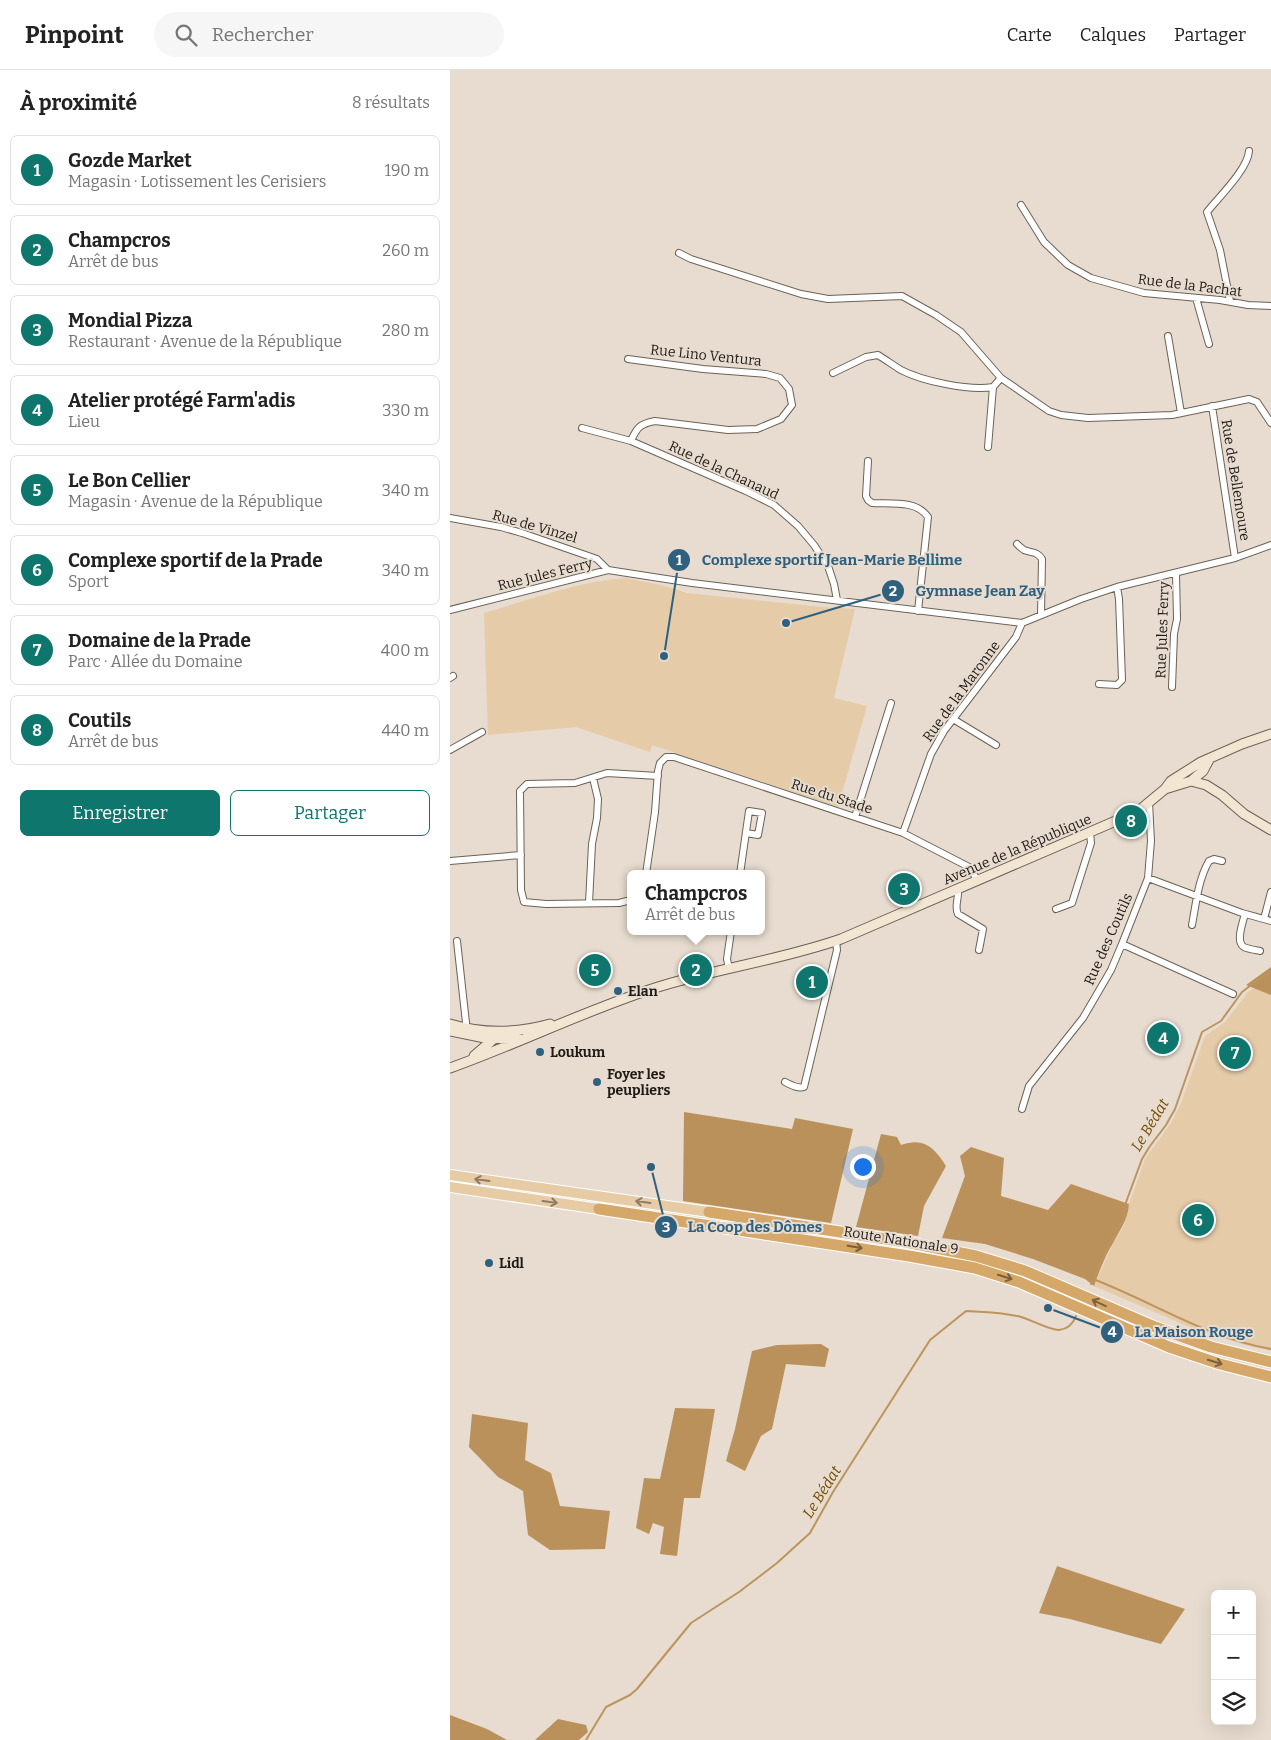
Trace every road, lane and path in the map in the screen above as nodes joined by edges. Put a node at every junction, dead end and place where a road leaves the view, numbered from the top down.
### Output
1 (1249, 152) dead end
2 (1021, 205) dead end
3 (679, 253) dead end
4 (1196, 298) junction
5 (1230, 302) junction
6 (1271, 306) edge
7 (1168, 336) dead end
8 (1209, 344) dead end
9 (628, 358) dead end
10 (833, 373) dead end
11 (1000, 378) junction
12 (993, 387) junction
13 (1212, 406) junction
14 (1181, 413) junction
15 (1271, 423) edge
16 (582, 428) dead end
17 (631, 441) junction
18 (988, 447) dead end
19 (868, 461) dead end
20 (450, 518) edge
21 (1017, 544) dead end
22 (1271, 545) edge
23 (1235, 558) junction
24 (608, 570) junction
25 (1176, 574) junction
26 (1117, 587) junction
27 (838, 600) junction
28 (450, 610) edge
29 (918, 611) junction
30 (1041, 615) junction
31 (1022, 623) junction
32 (1099, 684) dead end
33 (1172, 687) dead end
34 (891, 703) dead end
35 (953, 719) junction
36 (482, 732) dead end
37 (1271, 734) edge
38 (996, 745) dead end
39 (450, 750) edge
40 (1212, 756) junction
41 (1190, 769) junction
42 (1203, 771) junction
43 (658, 776) junction
44 (593, 778) junction
45 (1190, 781) junction
46 (1165, 789) junction
47 (1222, 795) junction
48 (1149, 802) junction
49 (854, 816) junction
50 (1271, 830) edge
51 (746, 833) dead end
52 (903, 833) junction
53 (1090, 833) junction
54 (520, 855) junction
55 (450, 861) edge
56 (1222, 862) dead end
57 (647, 870) edge
58 (741, 870) edge
59 (1148, 878) junction
60 (978, 881) junction
61 (958, 890) junction
62 (1271, 892) edge
63 (1197, 898) junction
64 (627, 901) edge
65 (589, 904) junction
66 (1056, 909) dead end
67 (1245, 914) junction
68 (1264, 918) junction
69 (1271, 921) edge
70 (1192, 925) dead end
71 (731, 935) edge
72 (458, 941) dead end
73 (836, 941) junction
74 (1122, 944) junction
75 (979, 950) dead end
76 (1260, 951) dead end
77 (729, 969) junction
78 (1233, 994) dead end
79 (589, 1014) junction
80 (450, 1024) edge
81 (450, 1031) edge
82 (501, 1031) junction
83 (467, 1032) junction
84 (495, 1038) junction
85 (530, 1038) junction
86 (468, 1061) junction
87 (450, 1068) edge
88 (785, 1082) dead end
89 (1022, 1109) dead end
90 (450, 1175) edge
91 (450, 1188) edge
92 (599, 1210) joint
93 (709, 1212) joint
94 (1271, 1362) edge
95 (1271, 1376) edge

1 - 5 street
2 - 4 street, Rue de la Pachat
3 - 11 street
4 - 5 street, Rue de la Pachat
4 - 8 street
5 - 6 street, Rue de la Pachat
7 - 14 street
9 - 17 street, Rue Lino Ventura
10 - 12 street
11 - 12 street
11 - 14 street
12 - 18 street
13 - 14 street
13 - 15 street
13 - 23 street, Rue de Bellemoure
16 - 17 street, Rue de la Chanaud
17 - 27 street, Rue de la Chanaud
19 - 29 street
20 - 24 street, Rue de Vinzel
21 - 30 street
22 - 23 street, Rue Jules Ferry
23 - 25 street, Rue Jules Ferry
24 - 27 street, Rue Jules Ferry
24 - 28 street, Rue Jules Ferry
25 - 26 street, Rue Jules Ferry
25 - 33 street, Rue Jules Ferry
26 - 30 street, Rue Jules Ferry
26 - 32 street
27 - 29 street, Rue Jules Ferry
29 - 31 street, Rue Jules Ferry
30 - 31 street, Rue Jules Ferry
31 - 35 street, Rue de la Maronne
34 - 49 street
35 - 38 street
35 - 52 street, Rue de la Maronne
36 - 39 street
37 - 40 street, Avenue de la République
40 - 41 street, Avenue de la République
40 - 42 street, Avenue de la République
41 - 42 street
41 - 46 street, Avenue de la République
42 - 45 street, Avenue de la République
42 - 47 street
43 - 44 street
43 - 49 street, Rue du Stade
43 - 57 street
44 - 54 street
44 - 65 street
45 - 46 street, Avenue de la République
45 - 47 street
46 - 48 street, Avenue de la République
47 - 50 street
48 - 53 street, Avenue de la République
48 - 59 street, Rue des Coutils
49 - 52 street, Rue du Stade
51 - 58 street
52 - 60 street, Rue du Stade
53 - 60 street, Avenue de la République
53 - 66 street
54 - 55 street
54 - 65 street
56 - 63 street
59 - 63 street
59 - 74 street, Rue des Coutils
60 - 61 street, Avenue de la République
61 - 73 street, Avenue de la République
61 - 75 street
62 - 68 street
63 - 67 street
63 - 70 street
64 - 65 street
67 - 68 street
67 - 76 street
68 - 69 street
71 - 77 street
72 - 83 street
73 - 77 street, Avenue de la République
73 - 88 street
74 - 78 street
74 - 89 street, Rue des Coutils
77 - 79 street, Avenue de la République
79 - 82 street, Avenue de la République
79 - 85 street, Avenue de la République
80 - 83 street
81 - 83 street
82 - 83 street, Avenue de la République
82 - 84 street
83 - 84 street
84 - 85 street
84 - 86 street
85 - 86 street, Avenue de la République
86 - 87 street
93 -> 90 main road
91 -> 92 main road, Route Nationale 9
92 -> 95 highway, Route Nationale 9
94 -> 93 highway, Route Nationale 9

